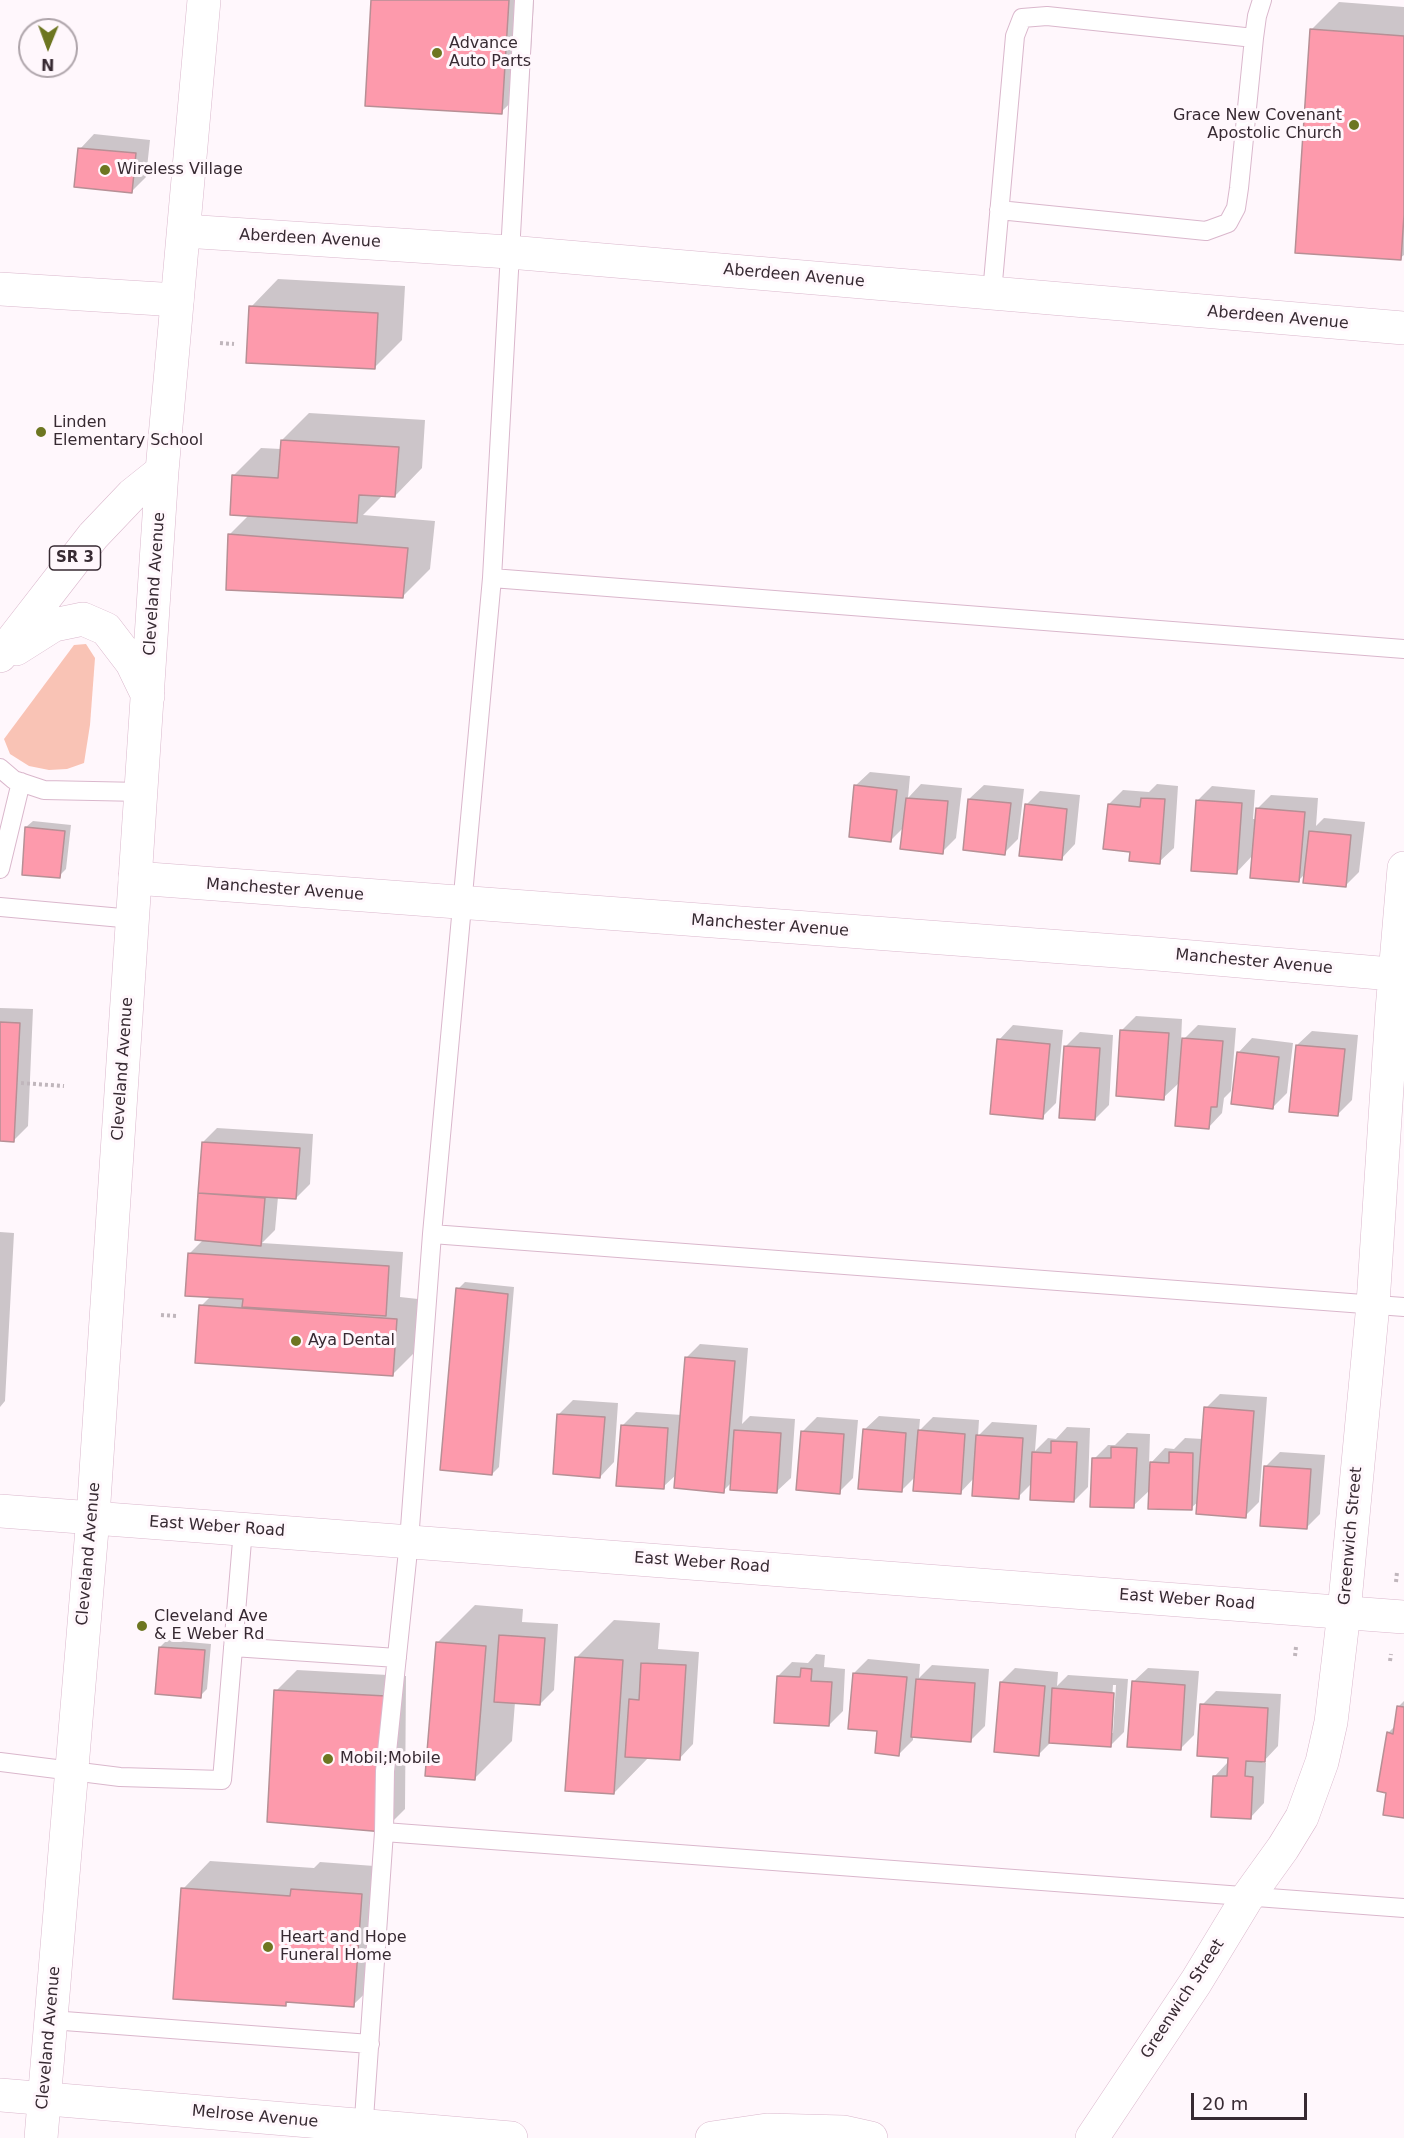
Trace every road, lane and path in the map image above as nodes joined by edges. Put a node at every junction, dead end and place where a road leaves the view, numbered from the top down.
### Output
1 (204, 0) edge
2 (524, 0) edge
3 (1262, 0) edge
4 (1254, 38) junction
5 (999, 210) junction
6 (184, 231) junction
7 (509, 252) junction
8 (0, 289) edge
9 (992, 293) junction
10 (177, 300) junction
11 (1404, 328) edge
12 (220, 343) dead end
13 (234, 344) dead end
14 (162, 471) junction
15 (492, 578) junction
16 (1404, 650) edge
17 (0, 656) edge
18 (0, 661) edge
19 (148, 696) junction
20 (0, 768) edge
21 (21, 782) junction
22 (142, 792) junction
23 (1404, 868) edge
24 (0, 869) edge
25 (135, 878) junction
26 (461, 903) junction
27 (0, 907) edge
28 (133, 919) junction
29 (1399, 974) edge
30 (21, 1083) dead end
31 (64, 1086) dead end
32 (432, 1234) junction
33 (1388, 1305) edge
34 (161, 1315) dead end
35 (177, 1316) dead end
36 (0, 1511) edge
37 (93, 1517) junction
38 (243, 1529) junction
39 (409, 1541) junction
40 (1344, 1612) junction
41 (1404, 1617) edge
42 (233, 1647) junction
43 (1296, 1647) dead end
44 (1391, 1654) dead end
45 (1295, 1656) dead end
46 (397, 1658) junction
47 (1390, 1661) dead end
48 (0, 1761) edge
49 (72, 1771) junction
50 (384, 1832) junction
51 (1247, 1898) junction
52 (1404, 1908) edge
53 (51, 2020) junction
54 (370, 2044) junction
55 (0, 2095) edge
56 (44, 2098) junction
57 (363, 2132) edge
58 (41, 2138) edge
59 (510, 2138) edge
60 (712, 2138) edge
61 (871, 2138) edge
62 (1092, 2138) edge

1 - 6 street, Cleveland Avenue
2 - 7 lane
3 - 4 lane
4 - 5 lane
4 - 5 lane
5 - 9 lane
6 - 7 street, Aberdeen Avenue
6 - 10 street, Cleveland Avenue
7 - 9 street, Aberdeen Avenue
7 - 15 lane
8 - 10 street
9 - 11 street, Aberdeen Avenue
10 - 14 street, Cleveland Avenue
12 - 13 path
14 - 17 street, SR 3
14 - 19 street, Cleveland Avenue
15 - 16 lane
15 - 26 lane
18 - 19 street
19 - 22 street, Cleveland Avenue
20 - 21 lane
21 - 22 lane
21 - 24 lane
22 - 25 street, Cleveland Avenue
23 - 29 street, Greenwich Street
25 - 26 street, Manchester Avenue
25 - 28 street, Cleveland Avenue
26 - 29 street, Manchester Avenue
26 - 32 lane
27 - 28 lane
28 - 37 street, Cleveland Avenue
29 - 33 street, Greenwich Street
30 - 31 path
32 - 33 lane
32 - 39 lane
33 - 40 street, Greenwich Street
34 - 35 path
36 - 37 street, East Weber Road
37 - 38 street, East Weber Road
37 - 49 street, Cleveland Avenue
38 - 39 street, East Weber Road
38 - 42 lane
39 - 40 street, East Weber Road
39 - 46 lane
40 - 41 street, East Weber Road
40 - 51 street, Greenwich Street
42 - 46 lane
42 - 49 lane
43 - 45 path
44 - 47 path
46 - 50 lane
48 - 49 lane
49 - 53 street, Cleveland Avenue
50 - 51 lane
50 - 54 lane
51 - 52 lane
51 - 62 street, Greenwich Street
53 - 54 lane
53 - 56 street, Cleveland Avenue
54 - 57 lane
55 - 56 street, Melrose Avenue
56 - 57 street, Melrose Avenue
56 - 58 street, Cleveland Avenue
57 - 59 street, Melrose Avenue
60 - 61 street

